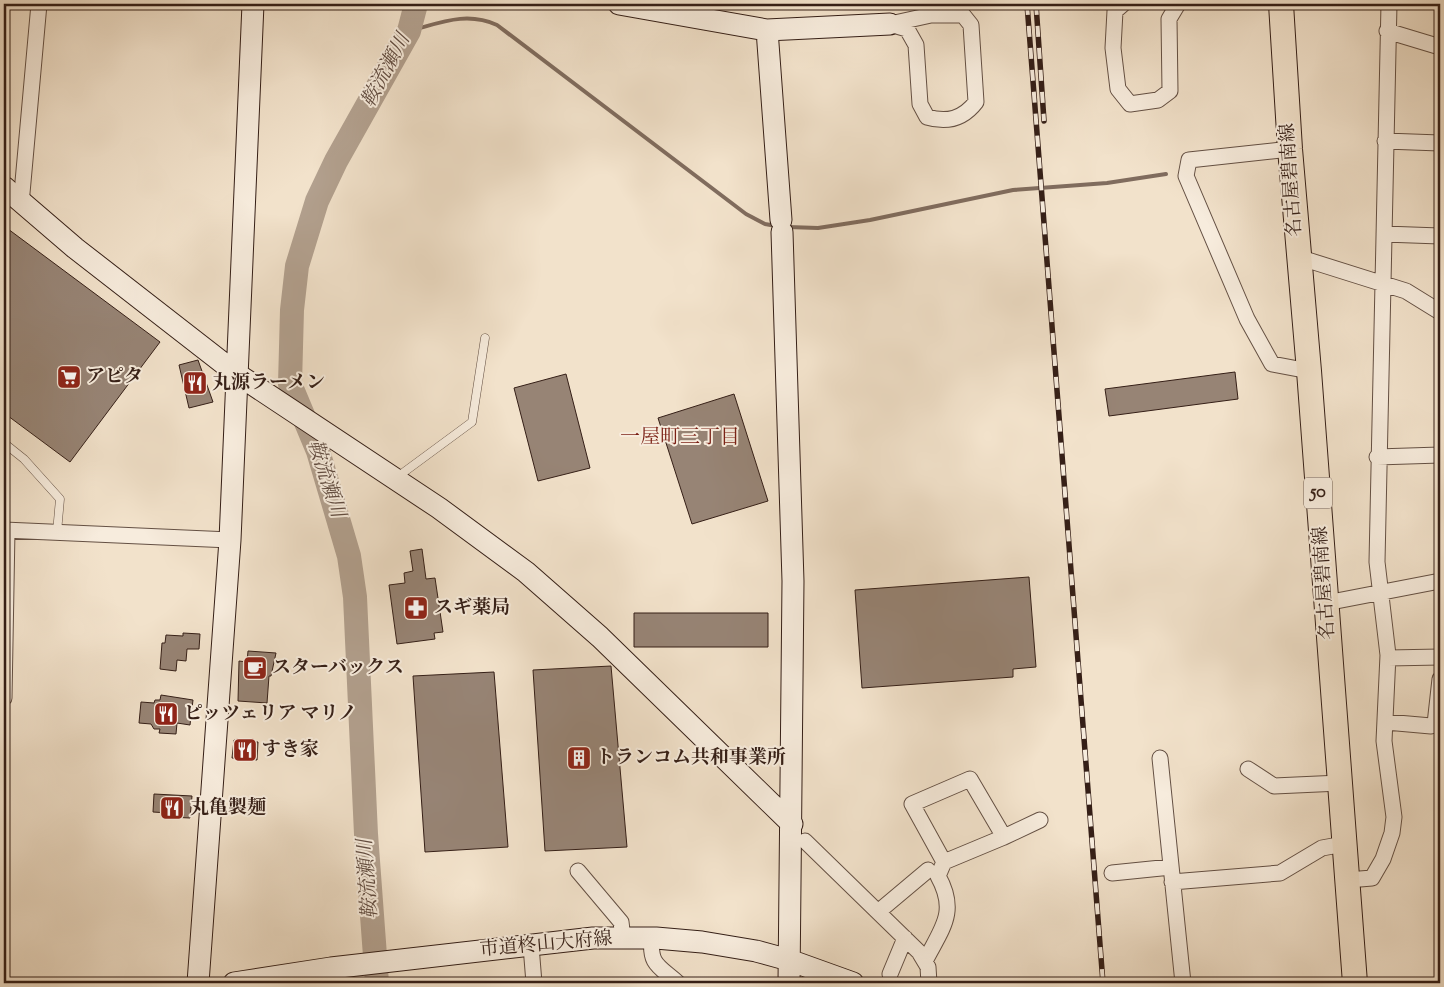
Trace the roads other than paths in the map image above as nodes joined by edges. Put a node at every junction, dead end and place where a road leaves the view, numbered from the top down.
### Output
1 (39, 4) edge
2 (253, 4) edge
3 (619, 4) edge
4 (1123, 4) edge
5 (1178, 4) edge
6 (1281, 4) edge
7 (1389, 4) edge
8 (662, 8) edge
9 (890, 24) junction
10 (767, 30) junction
11 (1387, 31) junction
12 (1440, 47) edge
13 (1385, 141) junction
14 (1440, 144) edge
15 (1290, 149) junction
16 (4, 187) edge
17 (21, 204) junction
18 (1384, 234) junction
19 (1440, 236) edge
20 (1298, 257) junction
21 (1381, 283) junction
22 (1440, 312) edge
23 (485, 338) dead end
24 (1309, 372) junction
25 (237, 374) junction
26 (4, 444) edge
27 (1440, 455) edge
28 (1377, 456) junction
29 (395, 480) junction
30 (6, 530) edge
31 (57, 532) junction
32 (230, 540) junction
33 (1440, 581) edge
34 (1382, 592) junction
35 (1326, 604) junction
36 (1440, 657) edge
37 (1388, 658) junction
38 (1440, 679) edge
39 (4, 698) edge
40 (1386, 722) junction
41 (1160, 758) dead end
42 (1248, 769) dead end
43 (1340, 784) junction
44 (1040, 820) dead end
45 (798, 832) junction
46 (1004, 837) junction
47 (1344, 844) junction
48 (944, 862) junction
49 (928, 870) dead end
50 (578, 871) dead end
51 (1112, 873) dead end
52 (1172, 874) junction
53 (1348, 880) junction
54 (878, 912) junction
55 (623, 938) junction
56 (652, 938) junction
57 (905, 938) junction
58 (531, 946) junction
59 (789, 960) junction
60 (925, 961) junction
61 (890, 974) dead end
62 (198, 983) edge
63 (234, 983) edge
64 (534, 983) edge
65 (678, 983) edge
66 (789, 983) edge
67 (853, 983) edge
68 (929, 983) edge
69 (1183, 983) edge
70 (1356, 983) edge

1 - 17 street
2 - 25 street
3 - 8 street
4 - 5 street
6 - 15 main road, 名古屋碧南線 / 50
7 - 11 street
8 - 10 street
9 - 9 street
9 - 10 street
10 - 45 street
11 - 12 street
11 - 13 street
13 - 14 street
13 - 18 street
15 - 20 main road, 名古屋碧南線 / 50
15 - 24 street
16 - 17 street
17 - 25 street
18 - 19 street
18 - 21 street
20 - 21 street
20 - 24 main road, 名古屋碧南線 / 50
21 - 22 street
21 - 28 street
23 - 29 lane
24 - 35 main road, 名古屋碧南線 / 50
25 - 29 street
25 - 32 street
26 - 31 lane
27 - 28 street
28 - 34 street
29 - 45 street
30 - 31 street
30 - 39 street
31 - 32 street
32 - 62 street
33 - 34 street
34 - 35 street
34 - 37 street
35 - 43 main road, 名古屋碧南線 / 50
36 - 37 street
37 - 40 street
38 - 40 street
40 - 53 street
41 - 52 street
42 - 43 street
43 - 47 main road, 名古屋碧南線 / 50
44 - 46 street
45 - 54 street
45 - 59 street
46 - 48 street
46 - 48 street
47 - 52 street
47 - 53 main road, 名古屋碧南線 / 50
48 - 60 street
49 - 54 street
50 - 55 street
51 - 52 street
52 - 69 street
53 - 70 main road, 名古屋碧南線 / 50
54 - 57 street
55 - 56 street, 市道柊山大府線
55 - 58 street, 市道柊山大府線
56 - 59 street, 市道柊山大府線
56 - 65 street
57 - 60 street
57 - 61 street
58 - 63 street, 市道柊山大府線
58 - 64 street
59 - 66 street
59 - 67 street, 市道柊山大府線
60 - 68 street

